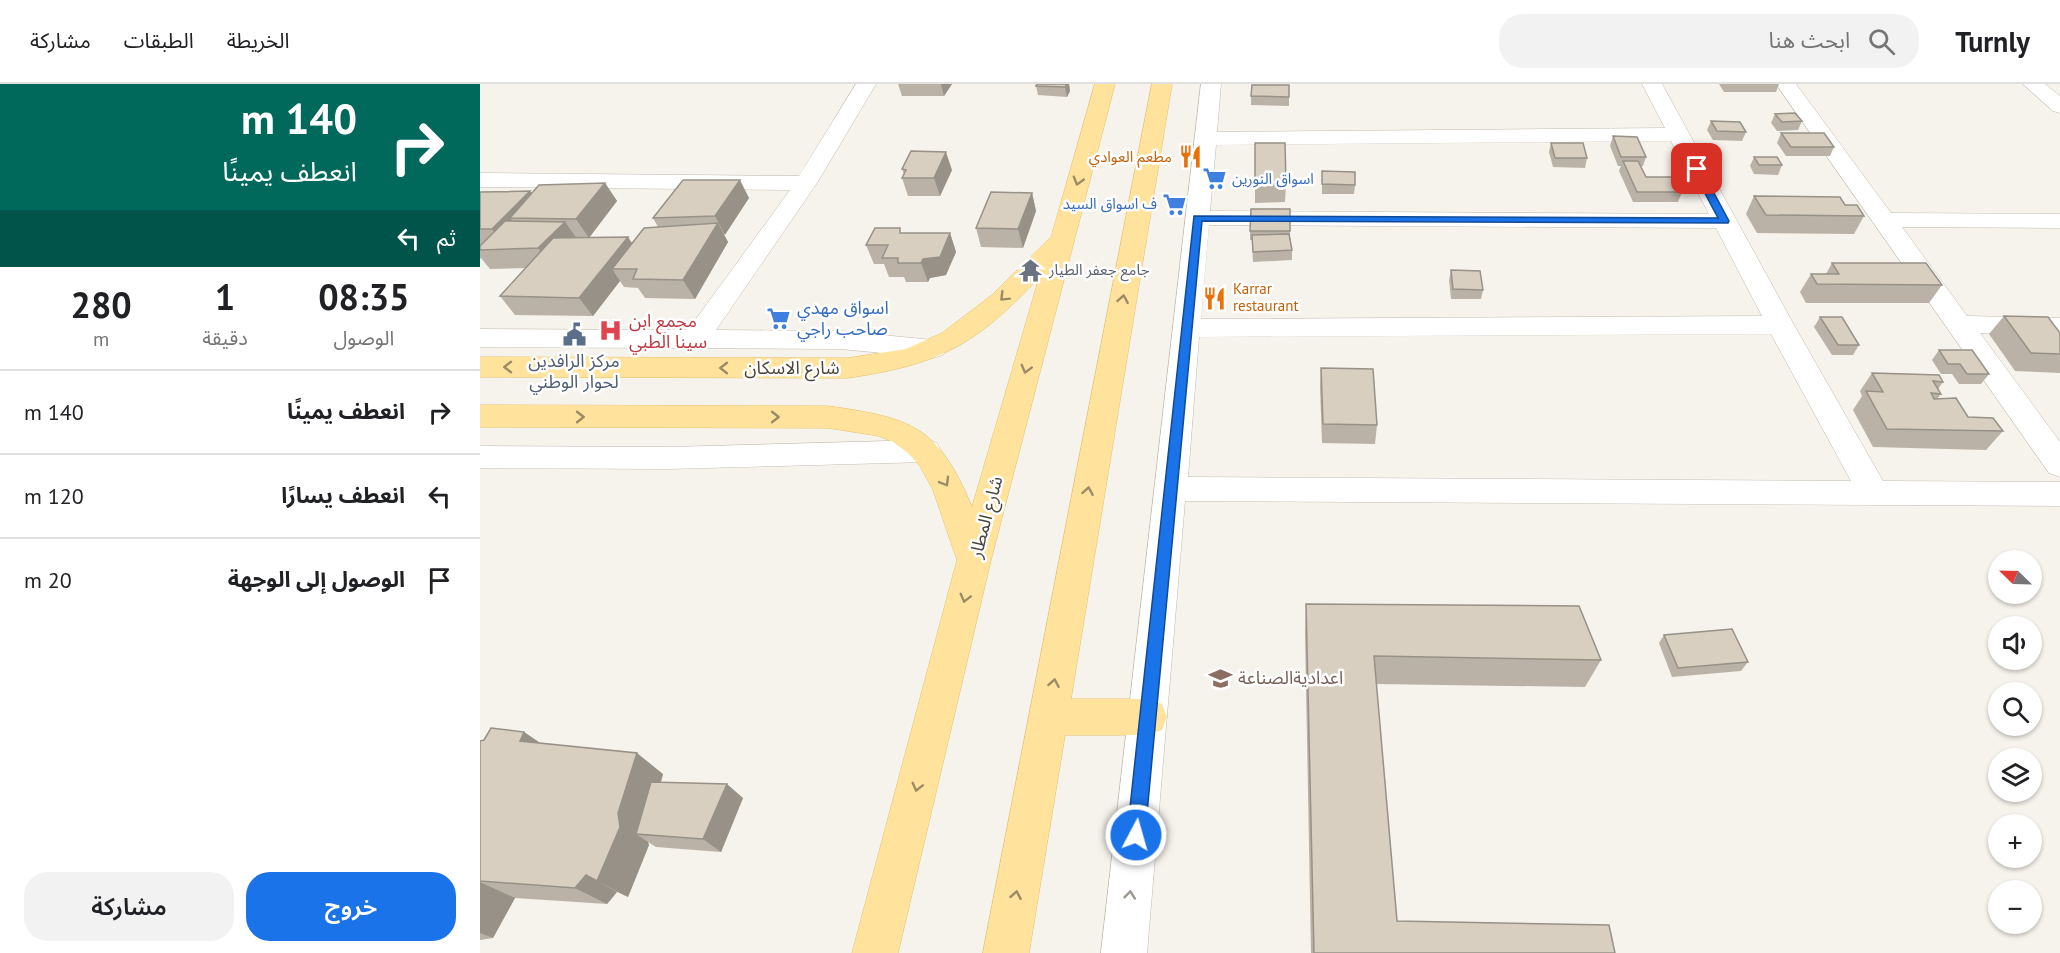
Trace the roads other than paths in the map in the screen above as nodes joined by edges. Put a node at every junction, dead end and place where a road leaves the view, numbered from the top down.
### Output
1 (866, 84) edge
2 (1105, 84) edge
3 (1162, 84) edge
4 (1211, 84) edge
5 (1652, 84) edge
6 (1786, 84) edge
7 (2033, 84) edge
8 (2060, 107) edge
9 (1678, 134) junction
10 (1205, 139) junction
11 (480, 180) edge
12 (806, 183) junction
13 (1197, 218) junction
14 (1884, 220) junction
15 (1724, 221) junction
16 (2060, 222) edge
17 (1061, 241) junction
18 (1959, 324) junction
19 (1780, 325) junction
20 (1186, 327) junction
21 (2060, 327) edge
22 (480, 338) edge
23 (696, 339) junction
24 (933, 349) junction
25 (480, 367) edge
26 (558, 367) junction
27 (653, 368) junction
28 (480, 417) edge
29 (530, 417) junction
30 (625, 417) junction
31 (926, 451) junction
32 (480, 457) edge
33 (2060, 465) edge
34 (1170, 489) junction
35 (1874, 493) junction
36 (2060, 494) edge
37 (974, 560) junction
38 (1048, 717) junction
39 (1148, 717) junction
40 (875, 953) edge
41 (1006, 953) edge
42 (1124, 953) edge

1 - 12 street
2 -> 17 main road, شارع المطار
38 -> 3 main road
4 - 10 street
5 - 9 street
6 - 14 street
7 - 8 street
9 - 10 street
9 - 15 street
10 - 13 street
11 - 12 street
12 - 23 street
13 - 15 street
13 - 20 street
14 - 16 street
14 - 18 street
15 - 19 street
17 -> 24 main road, شارع الاسكان
17 -> 37 main road, شارع المطار
18 - 21 street
18 - 33 street
19 - 20 street
19 - 35 street
20 - 34 street
22 - 23 street
23 - 24 street
24 -> 27 main road, شارع الاسكان
26 -> 25 main road, شارع الاسكان
26 - 27 main road, شارع الاسكان
26 - 29 main road
27 - 30 main road
28 - 29 main road
29 -> 30 main road
30 -> 31 main road
31 - 32 street
31 -> 37 main road
34 - 35 street
34 - 39 street
35 - 36 street
37 -> 40 main road, شارع المطار
38 - 39 main road
41 -> 38 main road
42 -> 39 street

